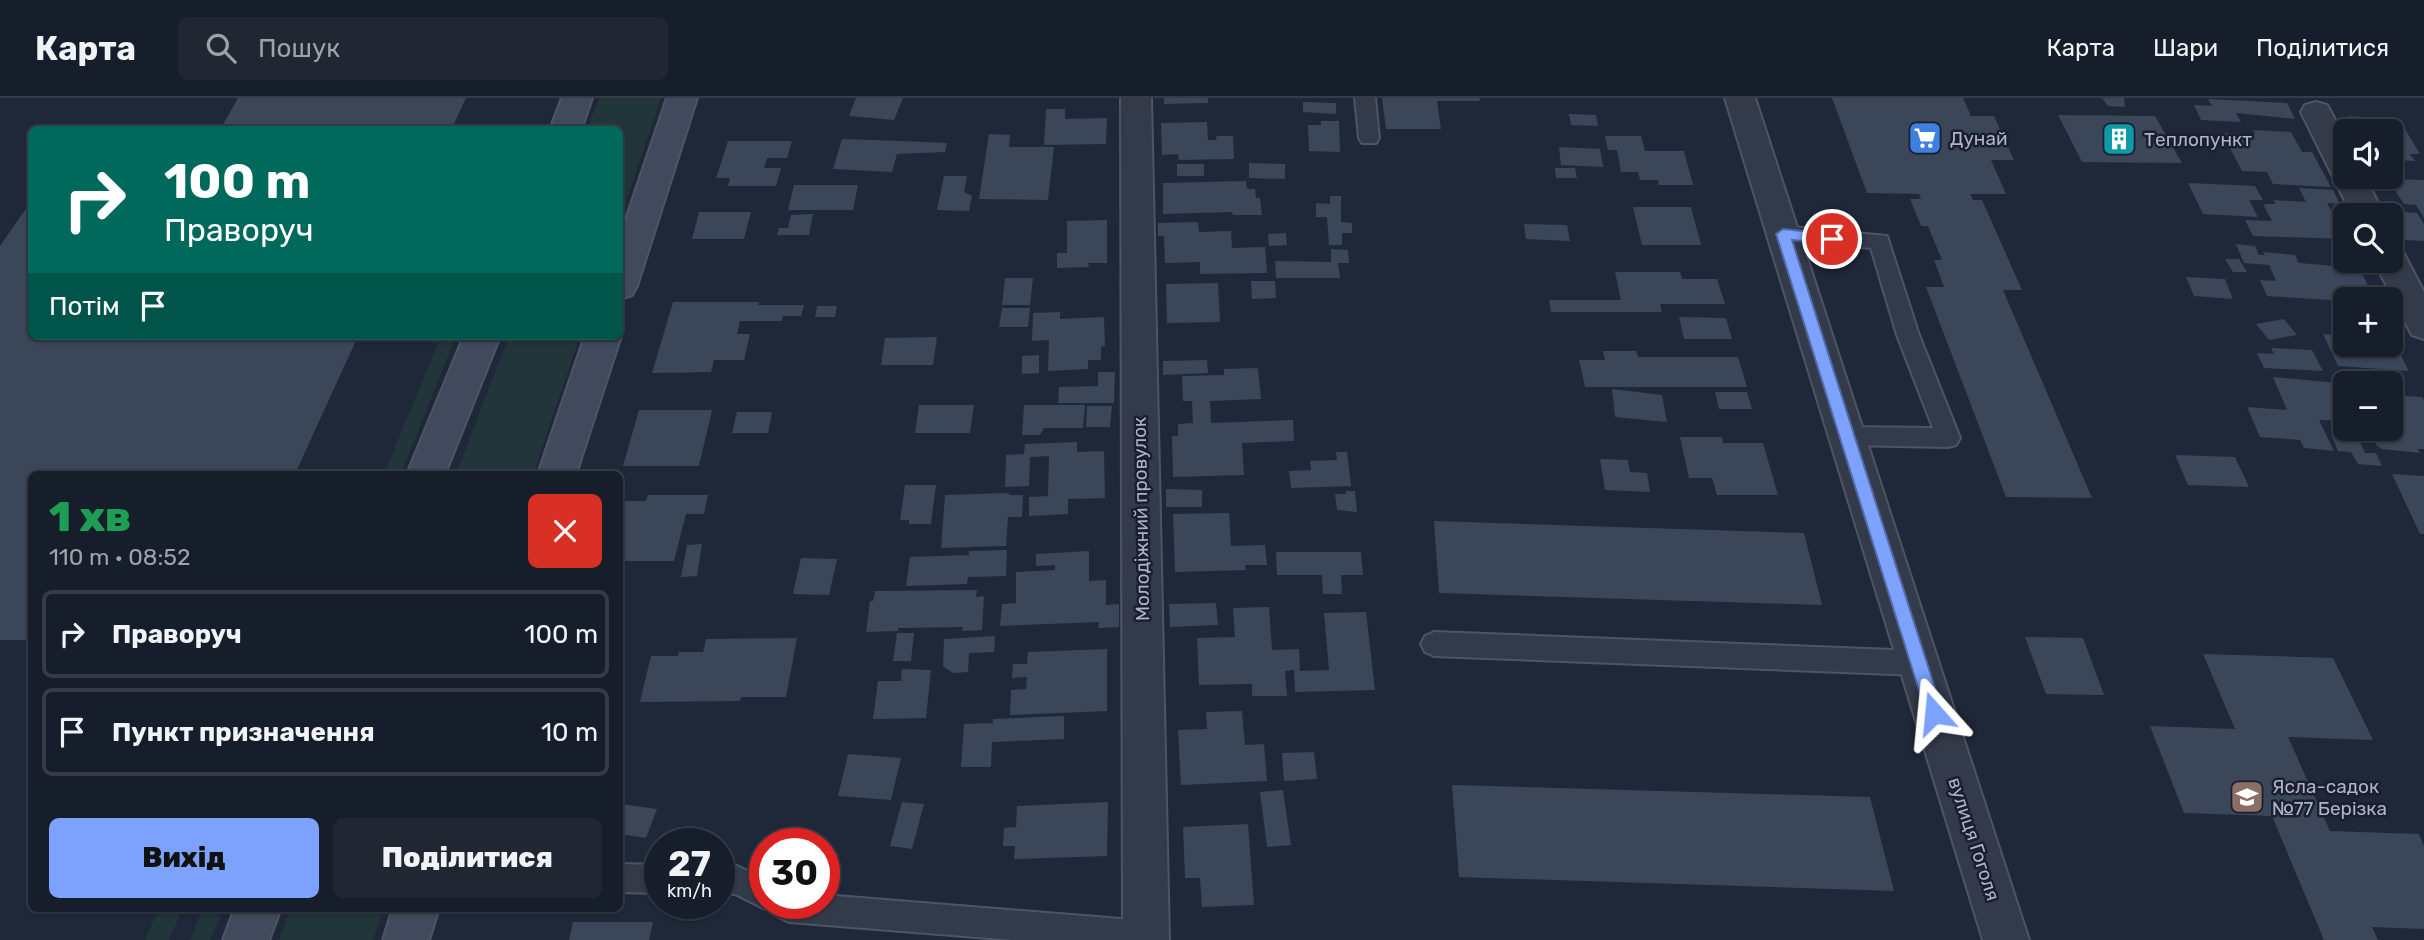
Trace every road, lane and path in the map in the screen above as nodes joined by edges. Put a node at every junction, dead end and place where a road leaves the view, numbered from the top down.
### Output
1 (577, 98) edge
2 (682, 98) edge
3 (1136, 98) edge
4 (1364, 98) edge
5 (1740, 98) edge
6 (2316, 112) dead end
7 (566, 126) edge
8 (1369, 138) dead end
9 (2333, 145) edge
10 (1783, 234) junction
11 (2397, 273) edge
12 (623, 277) edge
13 (2424, 326) edge
14 (480, 340) edge
15 (602, 340) edge
16 (1847, 436) junction
17 (427, 471) edge
18 (558, 471) edge
19 (1434, 644) dead end
20 (1918, 663) junction
21 (623, 878) edge
22 (644, 879) edge
23 (840, 911) edge
24 (256, 912) edge
25 (415, 912) edge
26 (1146, 938) edge
27 (246, 940) edge
28 (406, 940) edge
29 (2006, 940) edge

1 - 7 main road
2 - 12 main road
3 - 26 street, Молодіжний провулок
4 - 8 lane
5 - 10 street, вулиця Гоголя
6 - 9 street
10 - 16 street, вулиця Гоголя
10 - 16 lane
11 - 13 street
14 - 17 main road
15 - 18 main road
16 - 20 street, вулиця Гоголя
19 - 20 lane
20 - 29 street, вулиця Гоголя
21 - 22 lane
23 - 26 lane
24 - 27 main road
25 - 28 main road

